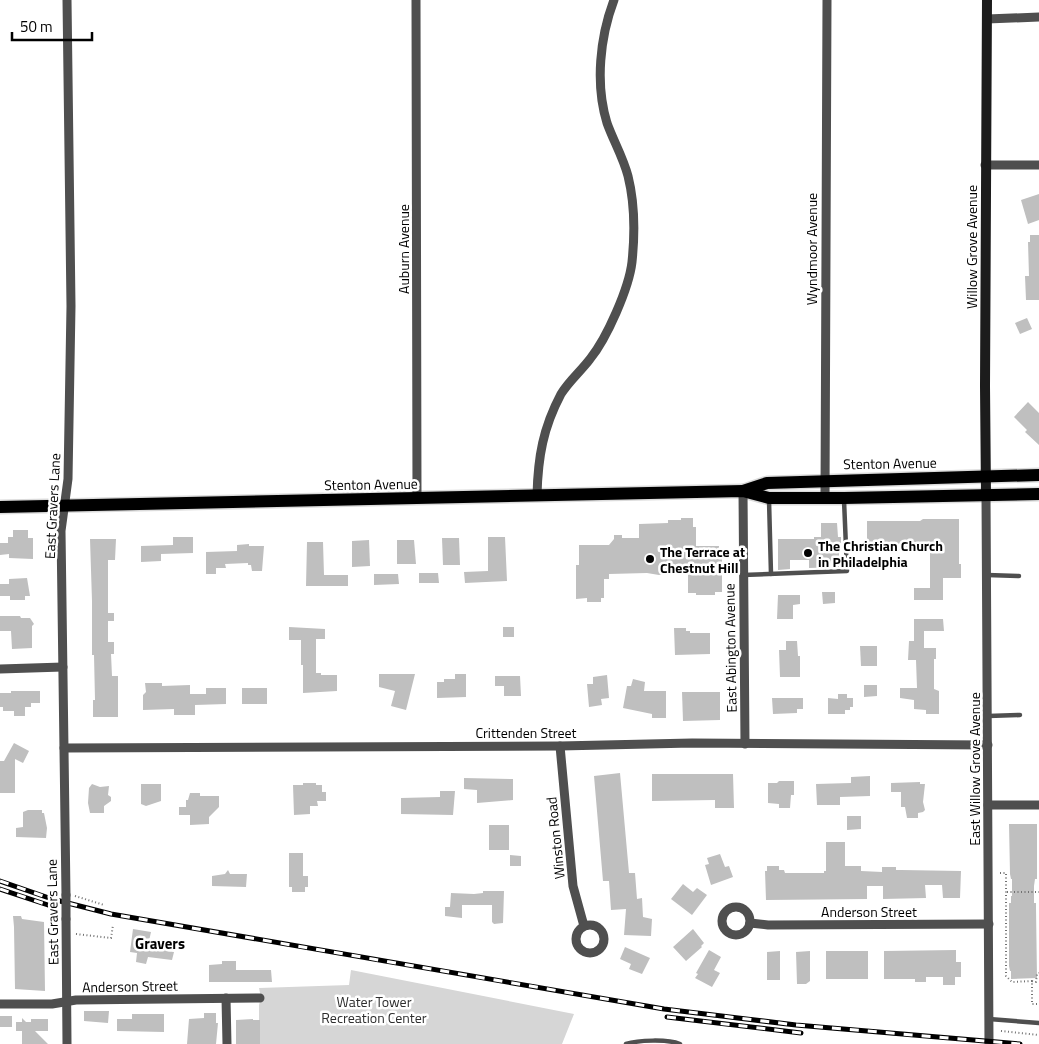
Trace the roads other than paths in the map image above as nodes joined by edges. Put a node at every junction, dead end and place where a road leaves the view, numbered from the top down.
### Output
1 (67, 0) edge
2 (416, 0) edge
3 (614, 0) edge
4 (827, 0) edge
5 (987, 0) edge
6 (1039, 17) edge
7 (987, 19) junction
8 (986, 165) junction
9 (1039, 165) edge
10 (1039, 475) edge
11 (985, 476) junction
12 (824, 480) junction
13 (743, 491) junction
14 (1039, 494) edge
15 (537, 495) junction
16 (986, 495) junction
17 (417, 498) junction
18 (769, 498) junction
19 (825, 498) junction
20 (844, 498) junction
21 (64, 505) junction
22 (0, 507) edge
23 (771, 574) junction
24 (743, 575) junction
25 (987, 575) junction
26 (1019, 576) dead end
27 (63, 667) junction
28 (0, 669) edge
29 (1020, 715) dead end
30 (988, 716) junction
31 (744, 744) junction
32 (988, 745) junction
33 (560, 746) junction
34 (64, 748) junction
35 (988, 805) junction
36 (1039, 805) edge
37 (750, 923) dead end
38 (989, 924) junction
39 (584, 926) dead end
40 (226, 998) junction
41 (260, 998) dead end
42 (67, 1002) junction
43 (0, 1004) edge
44 (989, 1019) junction
45 (1039, 1023) edge
46 (67, 1044) edge
47 (227, 1044) edge
48 (626, 1044) edge
49 (680, 1044) edge
50 (989, 1044) edge

1 - 21 street, East Gravers Lane
2 - 17 street, Auburn Avenue
3 - 15 street
4 - 12 street, Wyndmoor Avenue
5 - 7 street, Willow Grove Avenue
6 - 7 street
7 - 8 street, Willow Grove Avenue
8 - 9 street
8 - 11 street, Willow Grove Avenue
10 - 11 main road, Stenton Avenue
11 - 12 main road, Stenton Avenue
11 - 16 street, Willow Grove Avenue
12 - 13 main road, Stenton Avenue
12 - 19 street, Wyndmoor Avenue
13 - 15 main road, Stenton Avenue
13 - 18 main road, Stenton Avenue
13 - 24 street, East Abington Avenue
14 - 16 main road, Stenton Avenue
15 - 17 main road, Stenton Avenue
16 - 20 main road, Stenton Avenue
16 - 25 street, East Willow Grove Avenue
17 - 21 main road, Stenton Avenue
18 - 19 main road, Stenton Avenue
18 - 23 lane
19 - 20 main road, Stenton Avenue
20 - 23 lane
21 - 22 main road, Stenton Avenue
21 - 27 street, East Gravers Lane
23 - 24 lane
24 - 31 street, East Abington Avenue
25 - 26 lane
25 - 30 street, East Willow Grove Avenue
27 - 28 street
27 - 34 street, East Gravers Lane
29 - 30 lane
30 - 32 street, East Willow Grove Avenue
31 - 32 street, Crittenden Street
31 - 33 street, Crittenden Street
32 - 35 street, East Willow Grove Avenue
33 - 34 street, Crittenden Street
33 - 39 street, Winston Road
34 - 42 street, East Gravers Lane, bridge
35 - 36 street
35 - 38 street, East Willow Grove Avenue
37 - 38 street, Anderson Street
38 - 44 street, East Willow Grove Avenue
40 - 41 street, Anderson Street
40 - 42 street, Anderson Street
40 - 47 street
42 - 43 street, Anderson Street
42 - 46 street, East Gravers Lane
44 - 45 lane
44 - 50 street, East Willow Grove Avenue
48 - 49 lane

